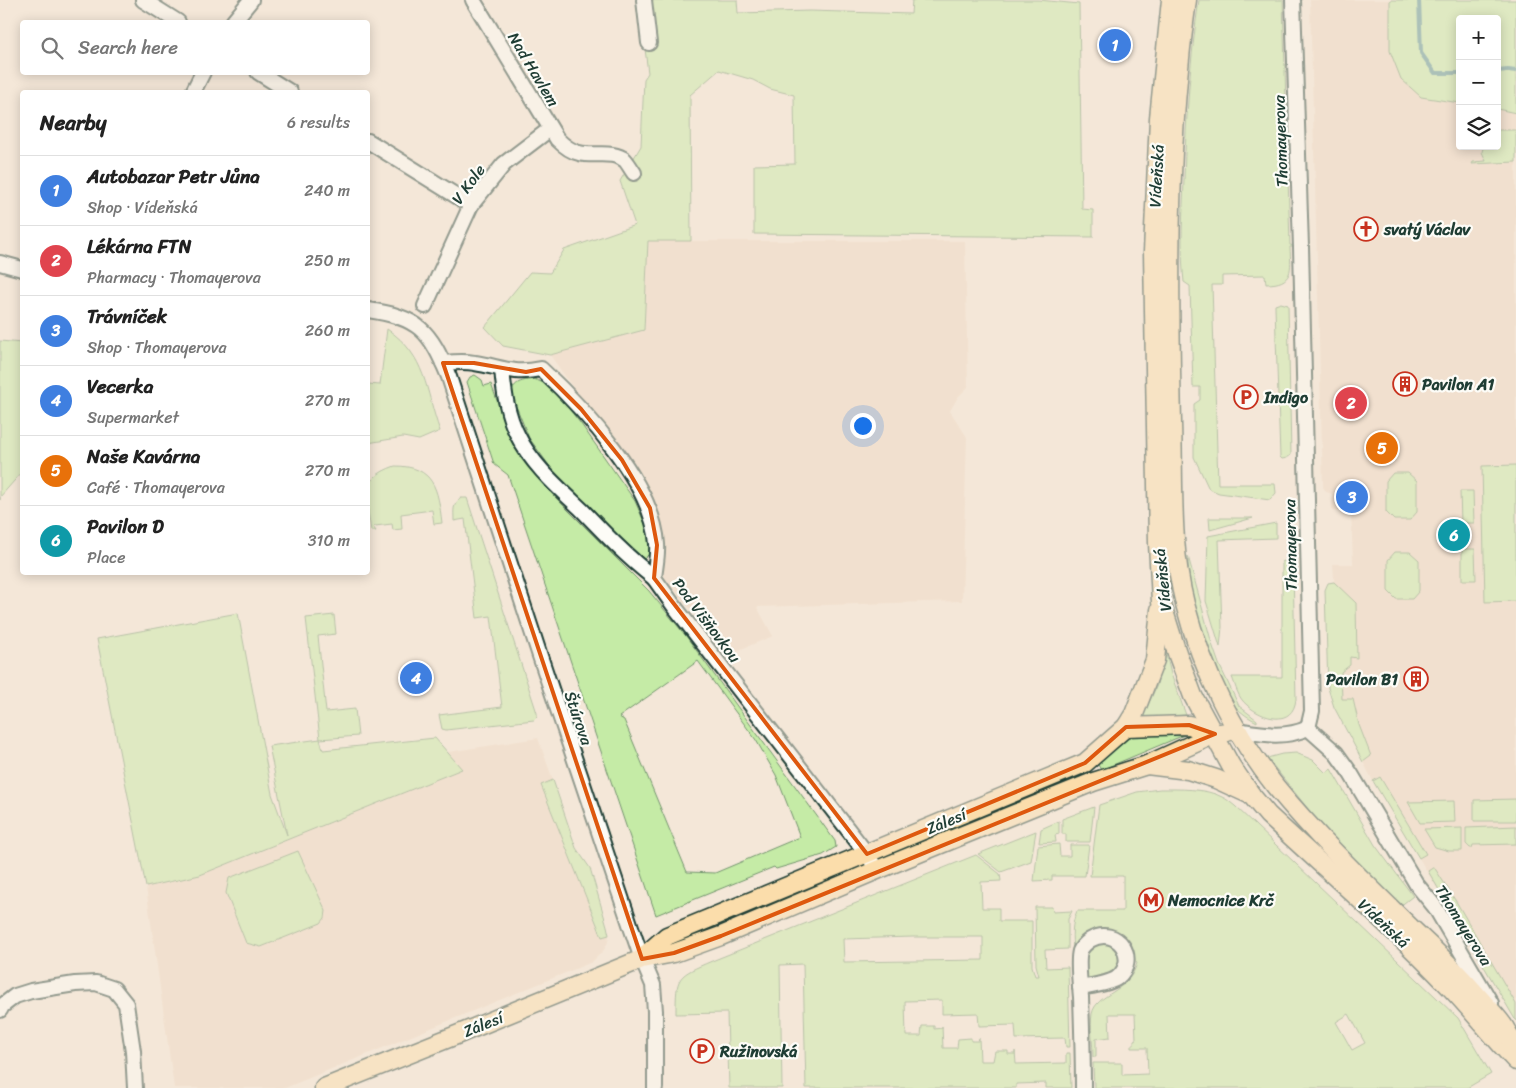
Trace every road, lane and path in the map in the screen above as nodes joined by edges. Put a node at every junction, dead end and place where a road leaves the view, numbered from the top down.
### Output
1 (144, 0) edge
2 (251, 0) edge
3 (473, 0) edge
4 (644, 0) edge
5 (1171, 0) edge
6 (1187, 0) edge
7 (1293, 0) edge
8 (175, 20) edge
9 (235, 20) edge
10 (648, 43) dead end
11 (202, 75) edge
12 (263, 75) edge
13 (194, 90) edge
14 (287, 90) edge
15 (550, 129) junction
16 (370, 142) edge
17 (634, 173) dead end
18 (471, 205) junction
19 (0, 263) edge
20 (20, 268) edge
21 (425, 306) dead end
22 (370, 310) edge
23 (443, 363) junction
24 (502, 369) junction
25 (654, 578) junction
26 (1161, 602) junction
27 (1126, 727) junction
28 (1308, 728) junction
29 (1237, 730) junction
30 (1215, 734) junction
31 (1147, 765) junction
32 (1252, 796) junction
33 (867, 854) junction
34 (877, 870) junction
35 (642, 959) junction
36 (1080, 988) dead end
37 (0, 1010) edge
38 (1506, 1029) junction
39 (1516, 1051) edge
40 (1516, 1061) edge
41 (135, 1088) edge
42 (324, 1088) edge
43 (655, 1088) edge
44 (1083, 1088) edge

1 - 8 street
2 - 9 street
3 - 15 street, Nad Havlem
4 - 10 street
5 - 26 main road, Vídeňská
6 - 29 main road, Vídeňská
7 - 28 street, Thomayerova
11 - 13 street
12 - 14 street
15 - 17 street, Nad Havlem
15 - 18 street, V Kole
16 - 18 street
18 - 21 street, V Kole
19 - 20 street
22 - 23 street
23 - 24 street, Pod Višňovkou
23 - 35 street, Štúrova
24 - 25 street
24 - 25 street, Pod Višňovkou
25 - 33 street, Pod Višňovkou
26 - 27 main road, Zálesí
26 - 30 main road, Vídeňská
27 - 30 main road
27 - 33 main road, Zálesí
28 - 29 street
28 - 38 street, Thomayerova
29 - 30 main road, Zálesí
29 - 38 main road, Vídeňská
30 - 31 main road, Zálesí
30 - 32 main road, Vídeňská
31 - 32 main road
31 - 34 main road, Zálesí
32 - 40 main road, Vídeňská
33 - 34 street, Pod Višňovkou
33 - 35 main road, Zálesí
34 - 35 main road, Zálesí
35 - 42 main road, Zálesí
35 - 43 street, Štúrova
36 - 44 street
37 - 41 street
38 - 39 main road, Vídeňská

